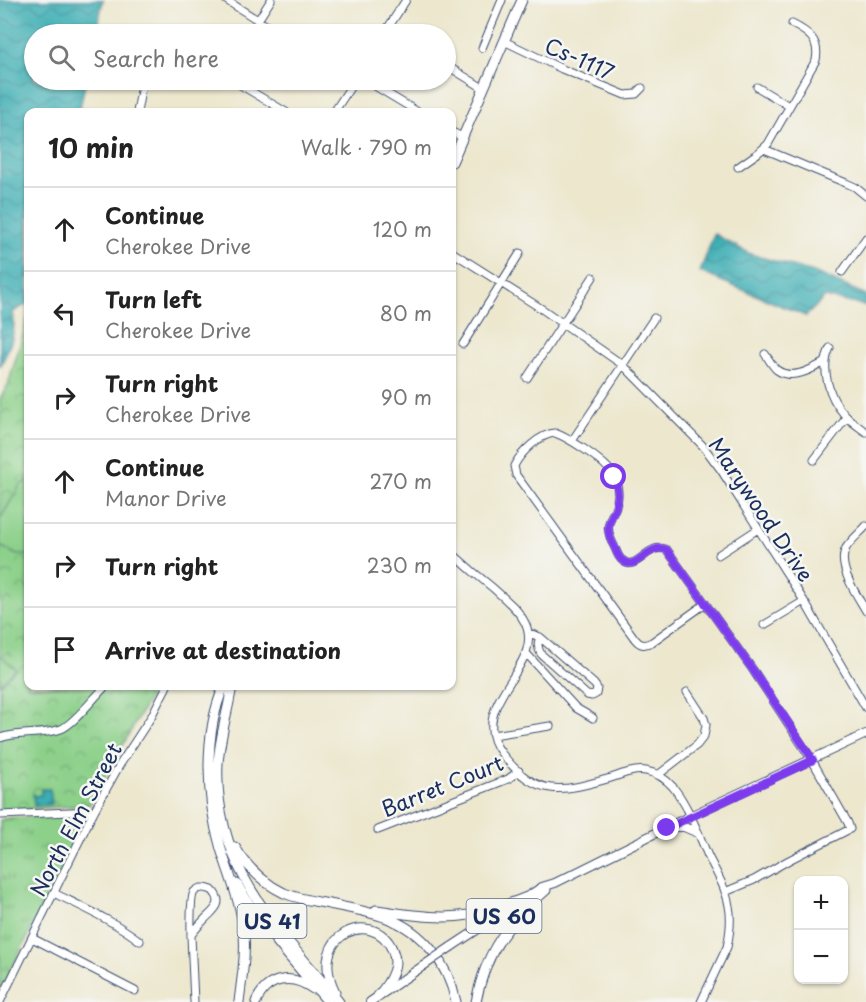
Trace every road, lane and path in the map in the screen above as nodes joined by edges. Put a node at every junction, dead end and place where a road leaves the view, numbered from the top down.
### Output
1 (226, 0) edge
2 (271, 0) edge
3 (406, 0) edge
4 (502, 0) edge
5 (522, 0) edge
6 (258, 21) junction
7 (256, 24) edge
8 (263, 24) edge
9 (391, 24) edge
10 (792, 24) dead end
11 (504, 41) junction
12 (482, 48) dead end
13 (456, 70) edge
14 (757, 87) dead end
15 (483, 88) junction
16 (642, 88) dead end
17 (141, 90) edge
18 (249, 90) edge
19 (348, 90) edge
20 (382, 90) edge
21 (789, 106) junction
22 (138, 108) edge
23 (279, 108) edge
24 (337, 108) edge
25 (411, 108) edge
26 (456, 134) edge
27 (462, 137) junction
28 (764, 148) junction
29 (456, 152) edge
30 (738, 167) dead end
31 (866, 196) edge
32 (866, 238) edge
33 (520, 253) dead end
34 (456, 255) edge
35 (842, 272) dead end
36 (593, 277) dead end
37 (501, 284) junction
38 (654, 318) dead end
39 (563, 323) junction
40 (463, 344) dead end
41 (830, 348) dead end
42 (765, 354) dead end
43 (825, 363) junction
44 (623, 365) junction
45 (527, 378) dead end
46 (847, 417) junction
47 (866, 432) edge
48 (572, 441) junction
49 (814, 460) dead end
50 (866, 526) edge
51 (758, 529) junction
52 (717, 555) dead end
53 (456, 557) edge
54 (804, 601) junction
55 (705, 604) junction
56 (866, 611) edge
57 (764, 626) dead end
58 (529, 633) junction
59 (540, 637) junction
60 (526, 653) junction
61 (102, 690) edge
62 (165, 690) edge
63 (223, 690) edge
64 (231, 690) edge
65 (687, 692) dead end
66 (866, 708) edge
67 (593, 718) dead end
68 (550, 726) dead end
69 (866, 734) edge
70 (493, 735) junction
71 (0, 738) edge
72 (813, 760) junction
73 (519, 771) junction
74 (658, 775) junction
75 (94, 811) junction
76 (0, 815) edge
77 (690, 816) junction
78 (224, 828) junction
79 (667, 828) junction
80 (378, 830) dead end
81 (698, 833) junction
82 (228, 868) junction
83 (555, 882) junction
84 (546, 890) junction
85 (725, 892) junction
86 (54, 893) junction
87 (526, 897) junction
88 (321, 903) junction
89 (191, 935) junction
90 (32, 939) junction
91 (140, 940) dead end
92 (452, 949) junction
93 (135, 992) dead end
94 (376, 1000) edge
95 (328, 1001) edge
96 (0, 1002) edge
97 (194, 1002) edge
98 (239, 1002) edge
99 (256, 1002) edge
100 (340, 1002) edge
101 (456, 1002) edge
102 (476, 1002) edge
103 (701, 1002) edge

1 - 6 street
2 - 6 street
3 - 9 street
4 - 12 street
5 - 11 highway
6 - 7 street
6 - 8 street
10 - 21 street
11 - 15 highway
11 - 16 street, Cs-1117
13 - 15 street
14 - 21 street
15 - 27 highway
17 - 22 street
18 - 23 street
19 - 24 street
20 - 25 street
21 - 28 street
26 - 27 street
27 - 29 highway
28 - 30 street
28 - 31 street
32 - 35 street
33 - 37 street
34 - 37 street, Marywood Drive
36 - 39 street
37 - 39 street, Marywood Drive
37 - 40 street
38 - 44 street
39 - 44 street, Marywood Drive
39 - 45 street
41 - 43 street
42 - 43 street
43 - 46 street
44 - 48 street
44 - 51 street, Marywood Drive
46 - 47 street
46 - 49 street
48 - 55 street
48 - 55 street
50 - 56 street
51 - 52 street
51 - 54 street, Marywood Drive
53 - 58 street
54 - 57 street
54 - 66 street, Marywood Drive
55 - 72 street
58 - 59 street
58 - 60 street
59 - 59 street
60 - 67 street
60 - 70 street
61 - 71 street
62 - 75 street, North Elm Street
63 - 82 highway, US 41
64 - 78 highway, US 41
65 - 74 street
68 - 70 street
69 - 72 main road, US 60
70 - 73 street
72 - 77 main road, US 60
72 - 85 street
73 - 74 street
73 - 80 street, Barret Court
74 - 77 street
75 - 76 street
75 - 86 street, North Elm Street
77 - 79 main road, US 60
77 - 81 street
78 - 88 highway
78 - 100 highway, US 41
79 - 81 main road
79 - 83 main road, US 60
81 - 85 street
82 - 95 highway, US 41
82 - 98 highway
83 - 84 main road, US 60
83 - 87 main road, US 60
84 - 92 main road, US 60
84 - 102 highway
85 - 103 street
86 - 90 street, North Elm Street
86 - 91 street
87 - 88 highway
87 - 92 main road, US 60
88 - 101 highway
89 - 89 street
89 - 97 street
90 - 93 street
90 - 96 street, North Elm Street
92 - 94 main road, US 60, bridge
94 - 100 highway
95 - 99 highway

